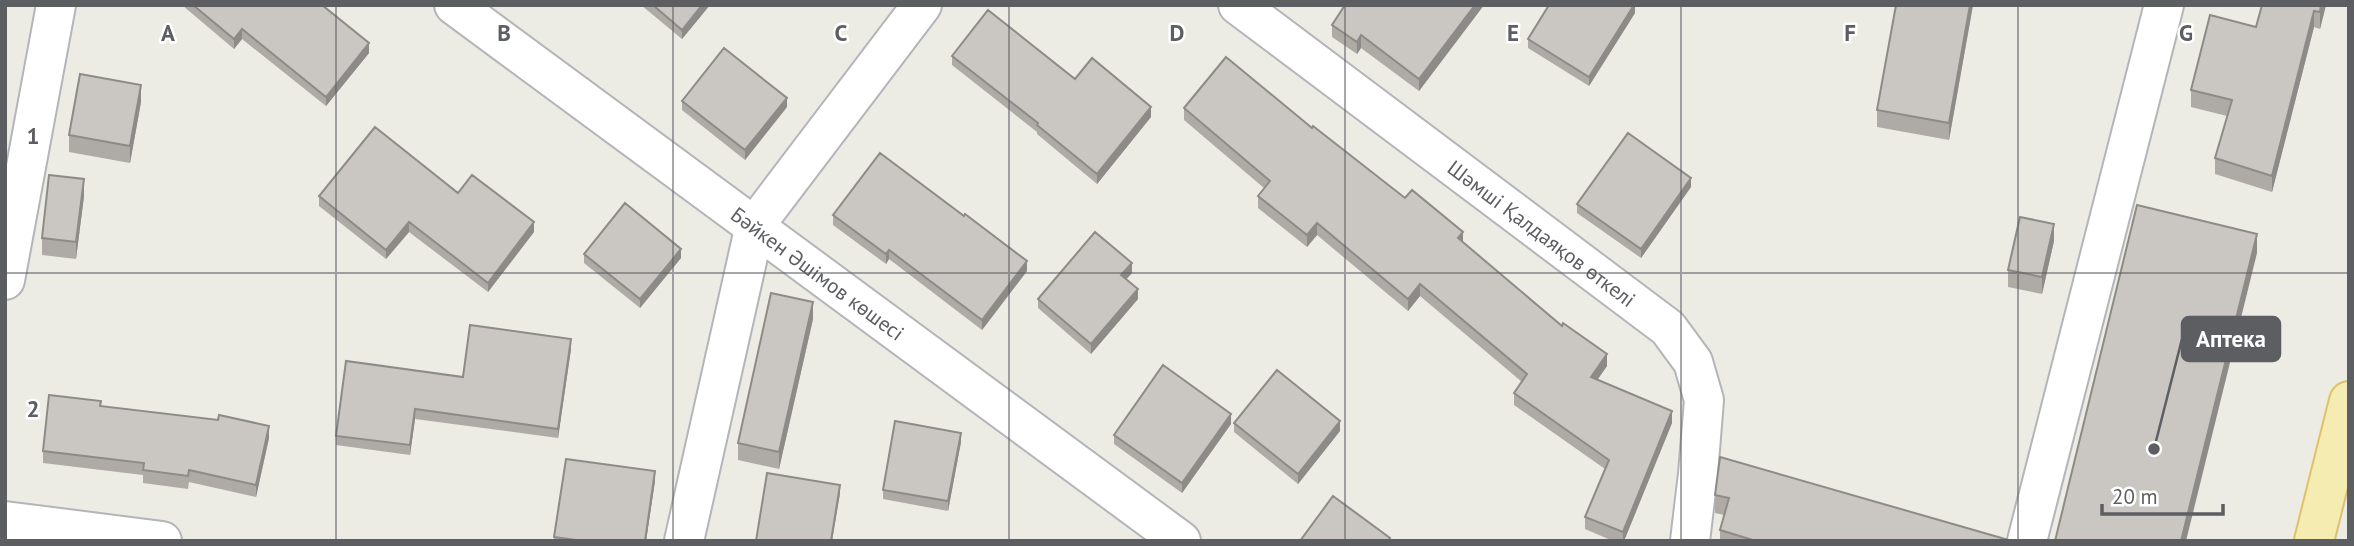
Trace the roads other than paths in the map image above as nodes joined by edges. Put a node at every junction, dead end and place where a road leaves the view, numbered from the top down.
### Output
1 (56, 5) edge
2 (454, 5) edge
3 (922, 5) edge
4 (1238, 5) edge
5 (2164, 5) edge
6 (755, 225) junction
7 (5, 280) edge
8 (2349, 401) edge
9 (5, 521) edge
10 (162, 541) edge
11 (684, 541) edge
12 (1181, 541) edge
13 (1690, 541) edge
14 (2027, 541) edge
15 (2314, 541) edge

1 - 7 street
2 - 6 street, Бәйкен Әшімов көшесі
3 - 6 street
4 - 13 street, Шәмші Қалдаяқов өткелі
5 - 14 street
6 - 11 street
6 - 12 street, Бәйкен Әшімов көшесі
8 - 15 main road
9 - 10 street

